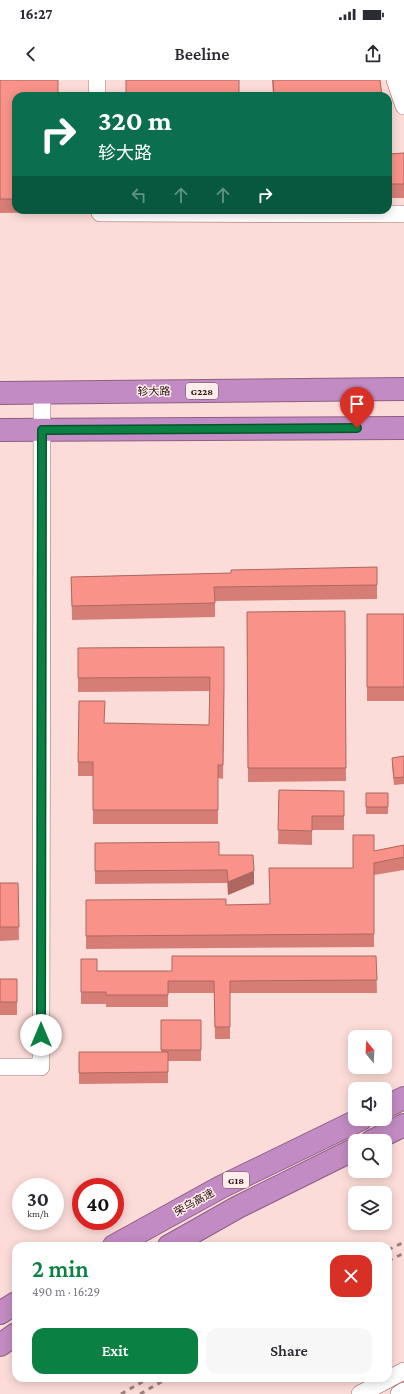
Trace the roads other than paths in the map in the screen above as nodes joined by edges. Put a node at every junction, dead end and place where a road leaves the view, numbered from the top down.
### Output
1 (97, 80) edge
2 (395, 80) edge
3 (97, 92) edge
4 (404, 106) edge
5 (392, 214) edge
6 (404, 214) edge
7 (404, 389) edge
8 (0, 392) edge
9 (42, 392) junction
10 (404, 428) edge
11 (0, 430) edge
12 (42, 430) junction
13 (0, 1067) edge
14 (404, 1098) edge
15 (392, 1104) edge
16 (348, 1125) edge
17 (404, 1125) edge
18 (386, 1134) edge
19 (348, 1152) edge
20 (121, 1242) edge
21 (176, 1242) edge
22 (12, 1306) edge
23 (0, 1313) edge
24 (12, 1336) edge
25 (0, 1344) edge
26 (404, 1371) edge
27 (392, 1377) edge
28 (383, 1382) edge
29 (404, 1391) edge
30 (360, 1394) edge
31 (399, 1394) edge

1 - 3 street
2 - 4 street
5 - 6 street
7 - 9 highway, 轸大路 / G228
8 - 9 highway, 轸大路 / G228
9 - 12 street
10 - 12 highway
11 - 12 highway
12 - 13 street
14 - 15 highway
16 - 20 highway, 荣乌高速 / G18
17 - 18 highway
19 - 21 highway, G18
22 - 23 highway
24 - 25 highway
26 - 27 street
28 - 30 street
29 - 31 street

